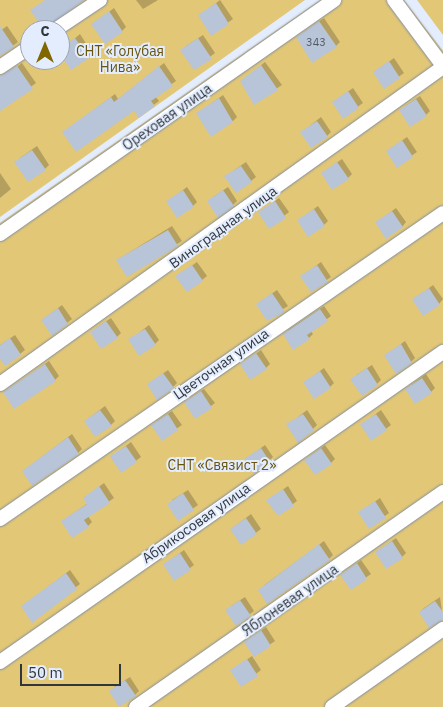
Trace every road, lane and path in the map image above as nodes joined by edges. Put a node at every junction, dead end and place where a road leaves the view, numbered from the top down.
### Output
1 (100, 0) edge
2 (334, 0) edge
3 (394, 0) edge
4 (70, 20) edge
5 (20, 54) edge
6 (0, 67) edge
7 (443, 67) edge
8 (443, 213) edge
9 (0, 234) edge
10 (443, 352) edge
11 (0, 384) edge
12 (443, 492) edge
13 (0, 519) edge
14 (443, 629) edge
15 (0, 662) edge
16 (136, 707) edge
17 (332, 707) edge

1 - 4 street
2 - 9 street, Ореховая улица
3 - 7 street
5 - 6 street
7 - 11 street, Виноградная улица
8 - 13 street, Цветочная улица
10 - 15 street, Абрикосовая улица
12 - 16 street, Яблоневая улица
14 - 17 street

